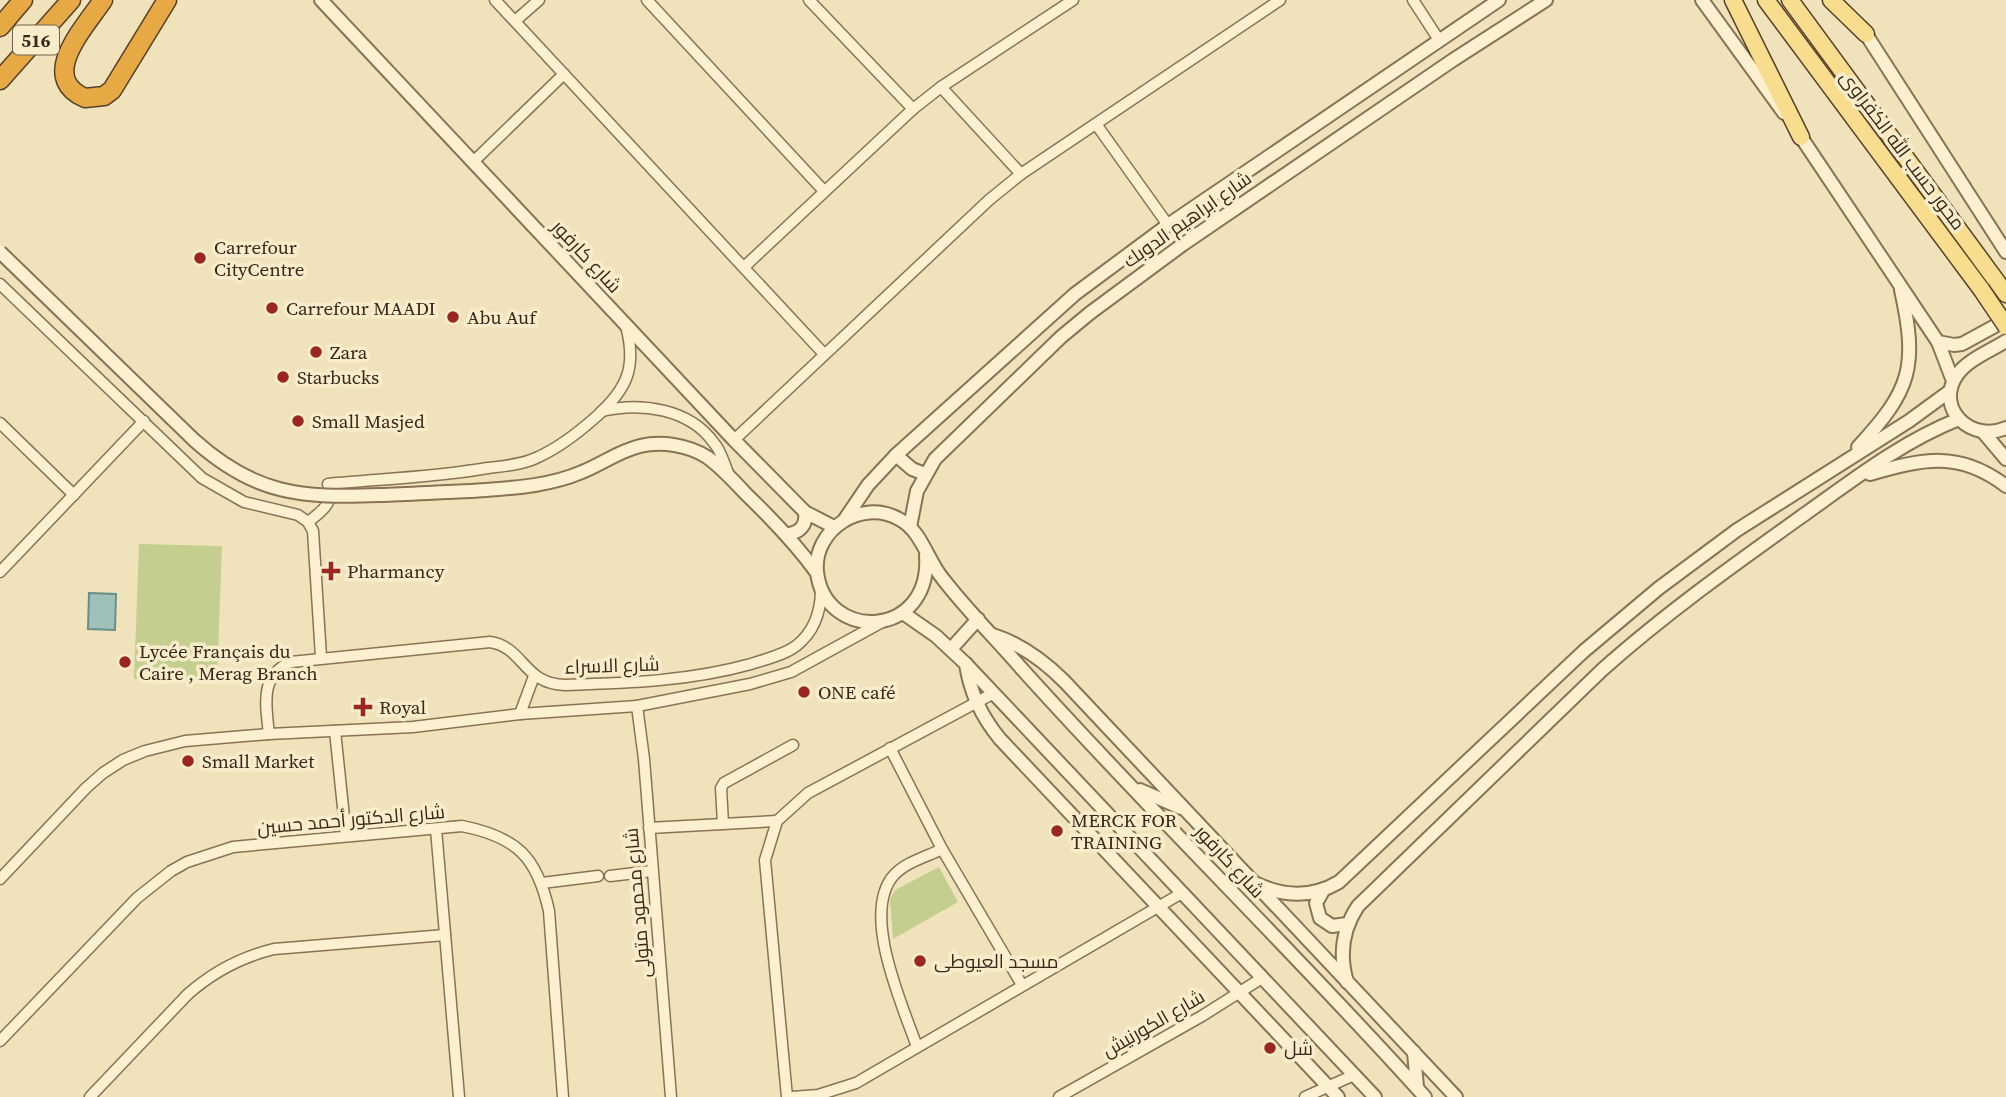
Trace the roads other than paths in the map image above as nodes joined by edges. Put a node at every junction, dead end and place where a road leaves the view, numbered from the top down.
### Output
1 (23, 0) edge
2 (71, 0) edge
3 (103, 0) edge
4 (167, 0) edge
5 (321, 0) edge
6 (495, 0) edge
7 (539, 0) edge
8 (647, 0) edge
9 (809, 0) edge
10 (1073, 0) edge
11 (1280, 0) edge
12 (1413, 0) edge
13 (1499, 0) edge
14 (1546, 0) edge
15 (1702, 0) edge
16 (1733, 0) edge
17 (1766, 0) edge
18 (1790, 0) edge
19 (1832, 0) edge
20 (1843, 0) edge
21 (515, 21) junction
22 (0, 27) edge
23 (1866, 34) junction
24 (1439, 40) junction
25 (564, 74) junction
26 (0, 80) edge
27 (941, 87) junction
28 (913, 109) junction
29 (1096, 124) junction
30 (1801, 137) junction
31 (473, 162) junction
32 (1021, 174) junction
33 (824, 191) junction
34 (1168, 225) junction
35 (2005, 249) edge
36 (0, 252) edge
37 (744, 267) junction
38 (1899, 283) junction
39 (0, 284) edge
40 (2006, 294) edge
41 (2006, 320) edge
42 (626, 326) junction
43 (2006, 326) edge
44 (2006, 341) edge
45 (1938, 342) junction
46 (824, 354) junction
47 (1952, 386) junction
48 (602, 412) junction
49 (1959, 419) junction
50 (144, 421) junction
51 (0, 423) edge
52 (2006, 428) edge
53 (1984, 433) junction
54 (734, 440) junction
55 (896, 455) junction
56 (2006, 459) edge
57 (1845, 461) junction
58 (925, 474) junction
59 (1856, 477) junction
60 (731, 478) junction
61 (2006, 486) edge
62 (74, 495) junction
63 (805, 512) junction
64 (845, 519) junction
65 (308, 522) junction
66 (834, 527) junction
67 (910, 527) junction
68 (787, 534) junction
69 (926, 555) junction
70 (0, 572) edge
71 (817, 574) junction
72 (821, 588) junction
73 (903, 613) junction
74 (978, 619) junction
75 (883, 621) junction
76 (993, 635) junction
77 (951, 649) junction
78 (321, 657) junction
79 (965, 664) junction
80 (534, 676) junction
81 (994, 693) junction
82 (976, 703) junction
83 (637, 706) junction
84 (520, 714) junction
85 (335, 731) junction
86 (269, 734) junction
87 (793, 745) dead end
88 (890, 748) junction
89 (1133, 787) junction
90 (1188, 811) junction
91 (777, 821) junction
92 (723, 824) junction
93 (649, 828) junction
94 (436, 829) junction
95 (346, 836) junction
96 (942, 849) junction
97 (652, 871) junction
98 (598, 876) dead end
99 (610, 876) dead end
100 (0, 879) edge
101 (542, 883) junction
102 (1256, 884) junction
103 (1324, 889) junction
104 (1182, 893) junction
105 (1158, 907) junction
106 (1347, 925) junction
107 (445, 935) junction
108 (1262, 978) junction
109 (1347, 982) junction
110 (1022, 985) junction
111 (1239, 992) junction
112 (0, 1041) edge
113 (917, 1047) junction
114 (1414, 1052) junction
115 (1354, 1075) junction
116 (1328, 1086) junction
117 (1421, 1092) edge
118 (90, 1097) edge
119 (459, 1097) edge
120 (563, 1097) edge
121 (671, 1097) edge
122 (787, 1097) edge
123 (792, 1097) edge
124 (1059, 1097) edge
125 (1306, 1097) edge
126 (1338, 1097) edge
127 (1375, 1097) edge
128 (1456, 1097) edge

1 - 22 highway, 516
2 - 26 highway, 516
3 - 4 highway
5 - 31 street, شارع كارفور
6 - 21 street
7 - 21 street
8 - 33 street
9 - 28 street
10 - 27 street
11 - 29 street
12 - 24 street
13 - 24 street, شارع ابراهيم الدوبك
14 - 58 street, شارع ابراهيم الدوبك
15 - 30 street
16 - 30 main road
17 - 43 main road, محور حسب الله الكفراوى, bridge
18 - 40 main road, محور حسب الله الكفراوى
19 - 23 main road
20 - 23 street
21 - 25 street
23 - 35 street
24 - 34 street, شارع ابراهيم الدوبك
25 - 31 street
25 - 37 street
27 - 28 street
27 - 32 street
28 - 33 street
29 - 32 street
29 - 34 street
30 - 38 street
31 - 42 street, شارع كارفور
32 - 46 street
33 - 37 street
34 - 55 street, شارع ابراهيم الدوبك
36 - 60 street, bridge
37 - 46 street
38 - 45 street
38 - 57 street
39 - 50 street
41 - 45 street
42 - 48 street
42 - 54 street, شارع كارفور
44 - 47 street
45 - 47 street
46 - 54 street
47 - 49 street
47 - 57 street
48 - 60 street
48 - 65 street
49 - 53 street
49 - 59 street
50 - 62 street
50 - 65 street
51 - 62 street
52 - 53 street
53 - 56 street
54 - 63 street, شارع كارفور
55 - 58 street
55 - 64 street, شارع ابراهيم الدوبك
57 - 103 street
58 - 67 street, شارع ابراهيم الدوبك
59 - 61 street
59 - 106 street
60 - 68 street
62 - 70 street
63 - 66 street, شارع كارفور
63 - 68 street
64 - 66 street
64 - 67 street
65 - 78 street
66 - 71 street
67 - 69 street
68 - 71 street
69 - 73 street
69 - 74 street, شارع كارفور
71 - 72 street
72 - 75 street
72 - 80 street, شارع الاسراء
73 - 75 street
73 - 77 street
74 - 76 street, شارع كارفور
74 - 77 street
75 - 83 street, شارع الاسراء
76 - 89 street, شارع كارفور
76 - 90 street
77 - 79 street
78 - 80 street
78 - 86 street
79 - 81 street
79 - 82 street
80 - 84 street
81 - 82 street
81 - 104 street
82 - 88 street
82 - 105 street
83 - 84 street, شارع الاسراء
83 - 93 street, شارع محمود متولى
84 - 85 street, شارع الاسراء
85 - 86 street, شارع الاسراء
85 - 95 street
86 - 100 street, شارع الاسراء
87 - 92 street
88 - 91 street
88 - 96 street
89 - 90 street
89 - 117 street, شارع كارفور
90 - 102 street
91 - 92 street
91 - 122 street
92 - 93 street
93 - 97 street, شارع محمود متولى
94 - 95 street, شارع الدكتور أحمد حسين
94 - 101 street, شارع الدكتور أحمد حسين
94 - 107 street
95 - 112 street, شارع الدكتور أحمد حسين
96 - 110 street
96 - 113 street
97 - 99 street
97 - 121 street, شارع محمود متولى
98 - 101 street
101 - 120 street, شارع الدكتور أحمد حسين
102 - 103 street
102 - 109 street
103 - 106 street
104 - 105 street
104 - 108 street
105 - 110 street
105 - 111 street
106 - 109 street
107 - 118 street
107 - 119 street
108 - 111 street, شارع الكورنيش
108 - 115 street
109 - 114 street
110 - 113 street
111 - 116 street
111 - 124 street, شارع الكورنيش
113 - 123 street
114 - 117 street
114 - 128 street
115 - 116 street
115 - 127 street
116 - 125 street
116 - 126 street

